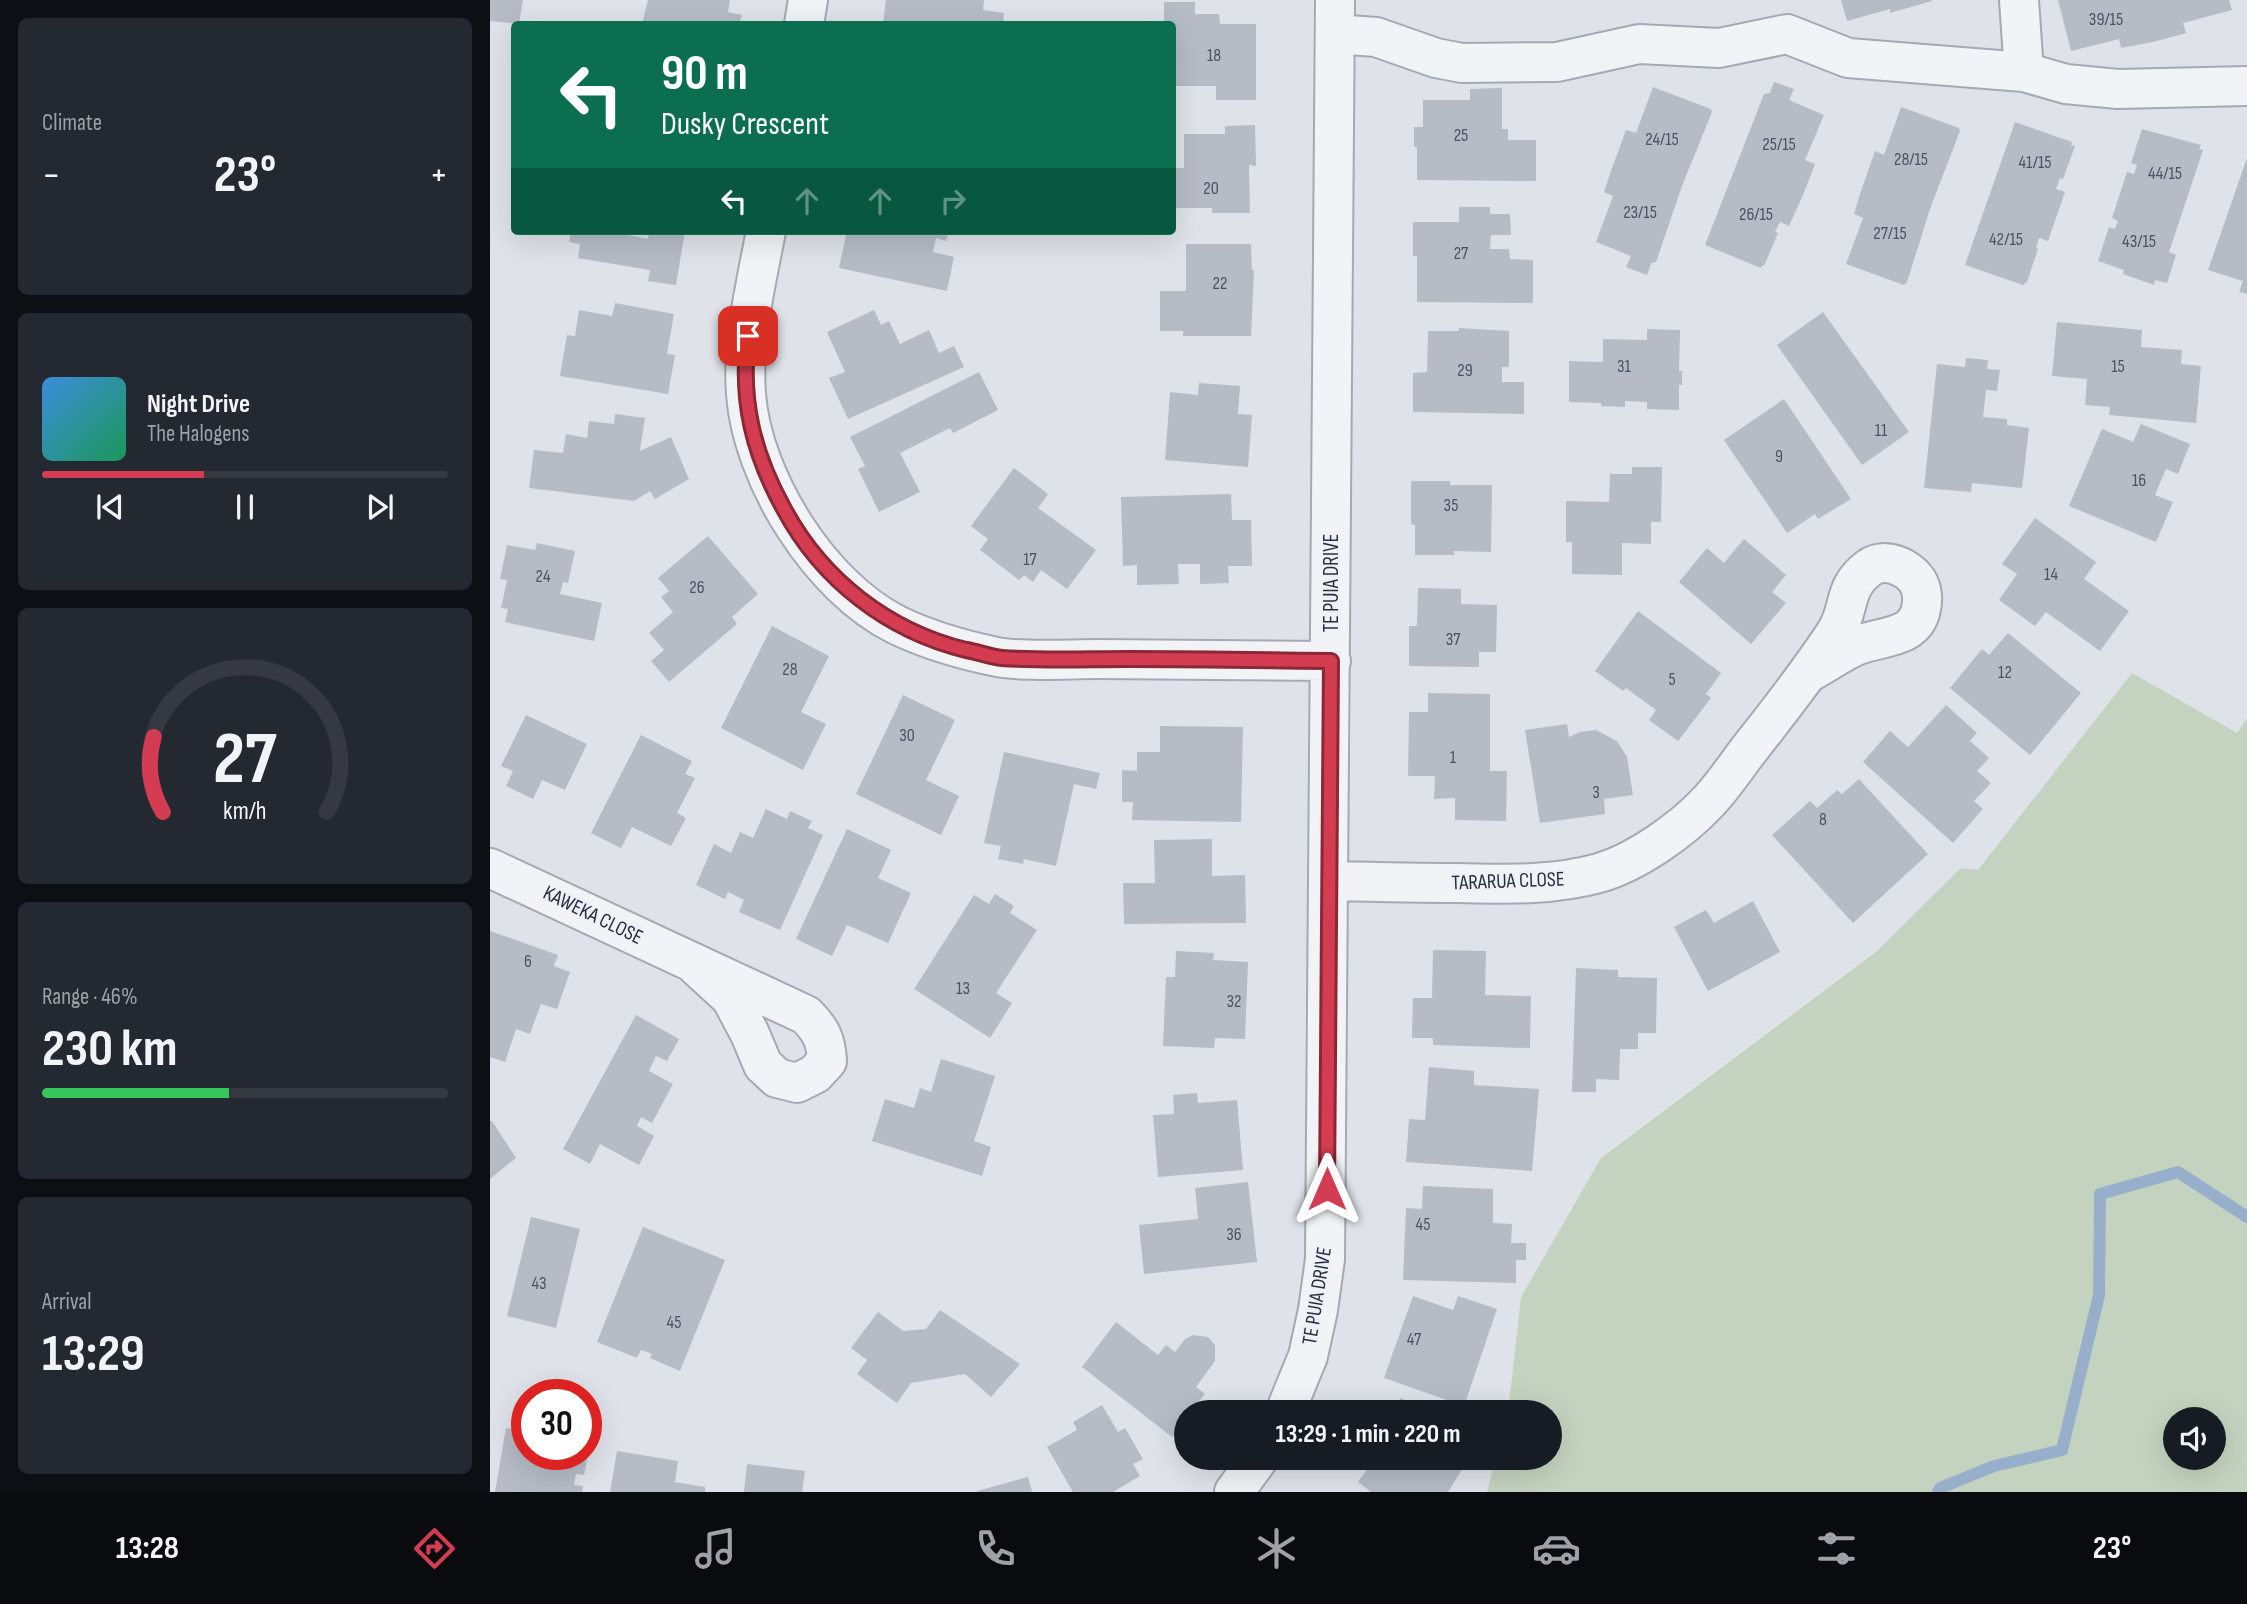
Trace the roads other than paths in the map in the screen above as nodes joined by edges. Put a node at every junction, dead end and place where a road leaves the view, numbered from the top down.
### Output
1 (808, 0) edge
2 (2019, 0) edge
3 (1335, 17) edge
4 (1786, 17) edge
5 (804, 21) edge
6 (2024, 72) junction
7 (2247, 86) edge
8 (765, 235) edge
9 (1331, 661) junction
10 (1810, 672) dead end
11 (490, 868) edge
12 (1329, 881) junction
13 (694, 964) dead end
14 (1290, 1400) edge
15 (1250, 1470) edge
16 (1234, 1492) edge

1 - 5 street
2 - 6 street
3 - 4 street
3 - 9 street, TE PUIA DRIVE
4 - 6 street
6 - 7 street
8 - 9 street
9 - 12 street, TE PUIA DRIVE
10 - 12 street, TARARUA CLOSE
11 - 13 street, KAWEKA CLOSE
12 - 14 street, TE PUIA DRIVE
15 - 16 street

